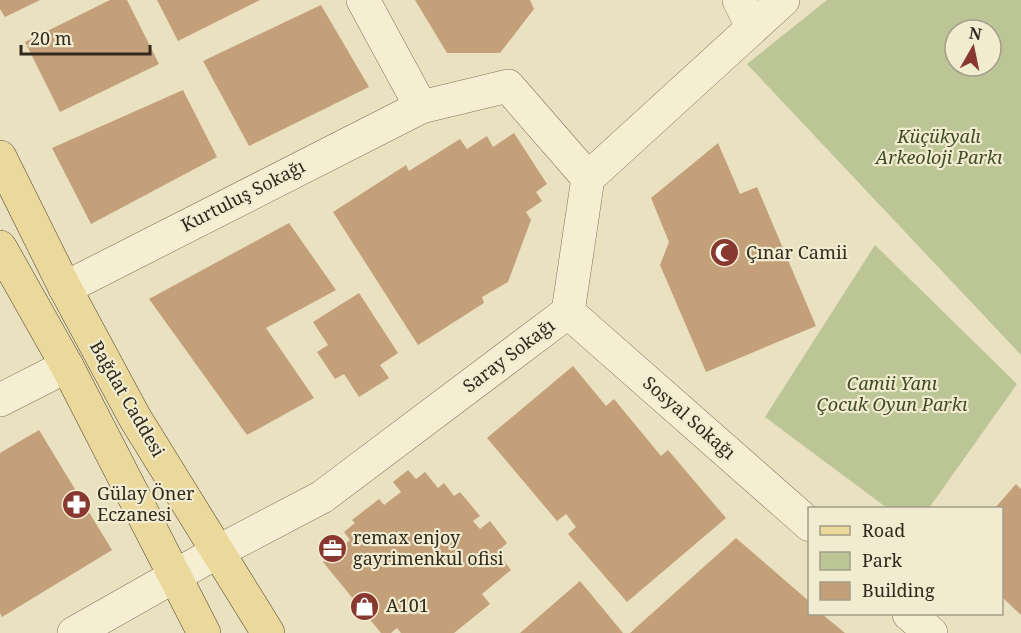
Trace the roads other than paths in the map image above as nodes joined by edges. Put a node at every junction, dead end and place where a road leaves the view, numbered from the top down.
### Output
1 (363, 0) edge
2 (783, 0) edge
3 (746, 13) edge
4 (421, 107) junction
5 (0, 157) edge
6 (588, 178) junction
7 (0, 247) edge
8 (65, 288) junction
9 (568, 312) junction
10 (67, 366) junction
11 (0, 400) edge
12 (808, 523) edge
13 (219, 551) junction
14 (176, 577) junction
15 (910, 615) edge
16 (74, 633) edge
17 (204, 633) edge
18 (268, 633) edge
19 (931, 633) edge

1 - 4 street
2 - 3 street
3 - 6 street
4 - 6 street
4 - 8 street, Kurtuluş Sokağı
5 - 8 main road, Bağdat Caddesi
6 - 9 street, Saray Sokağı
7 - 10 main road, Bağdat Caddesi
8 - 13 main road, Bağdat Caddesi
9 - 12 street, Sosyal Sokağı
9 - 13 street, Saray Sokağı
10 - 11 street
10 - 14 main road, Bağdat Caddesi
13 - 14 street, Saray Sokağı
13 - 18 main road, Bağdat Caddesi
14 - 16 street, Saray Sokağı
14 - 17 main road, Bağdat Caddesi
15 - 19 street

